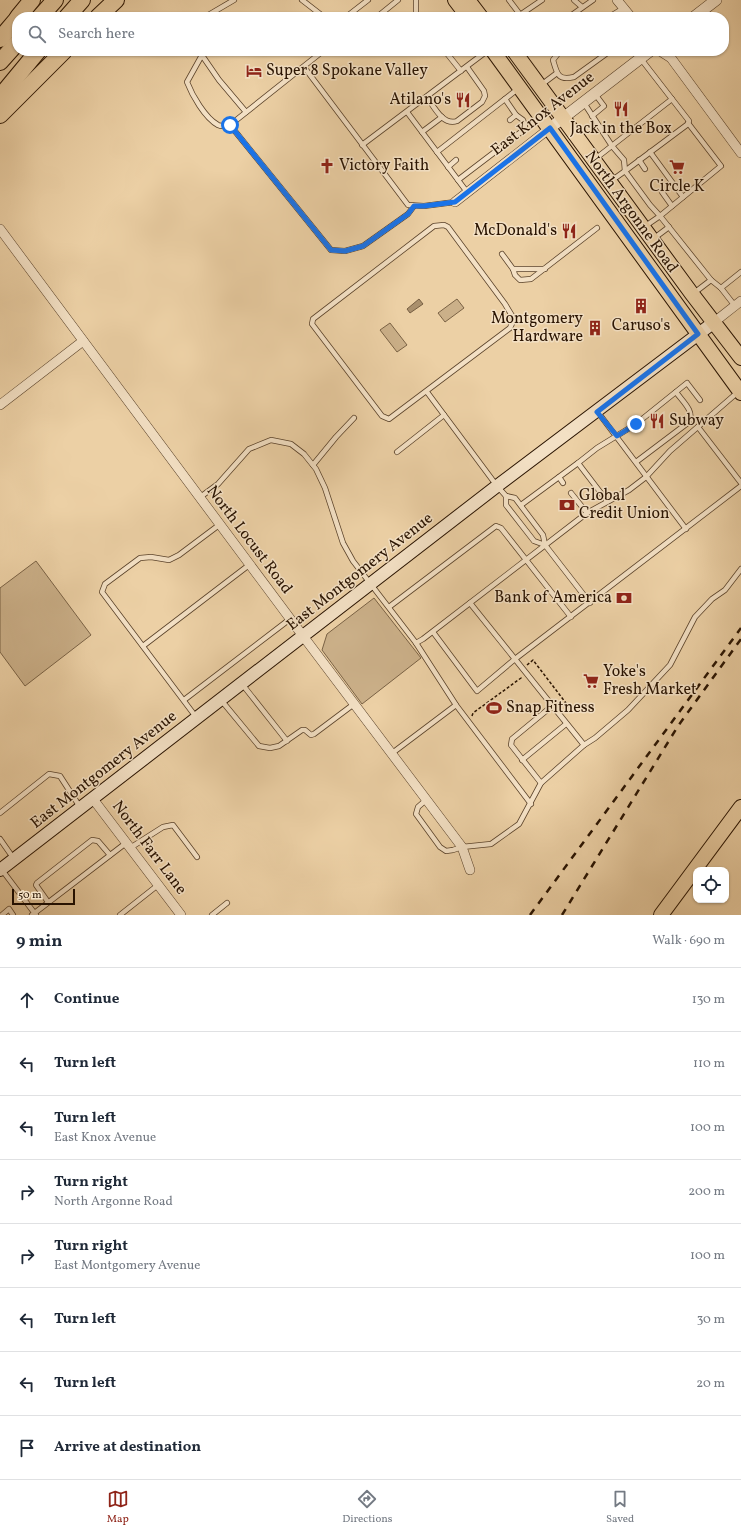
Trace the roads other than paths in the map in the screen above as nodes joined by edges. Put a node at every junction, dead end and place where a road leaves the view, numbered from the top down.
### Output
1 (32, 0) edge
2 (55, 0) edge
3 (82, 0) edge
4 (116, 0) edge
5 (234, 0) edge
6 (302, 0) edge
7 (368, 0) edge
8 (398, 0) edge
9 (416, 0) edge
10 (455, 0) edge
11 (468, 0) edge
12 (477, 0) edge
13 (509, 0) edge
14 (542, 0) edge
15 (574, 0) edge
16 (593, 0) edge
17 (617, 0) edge
18 (716, 0) edge
19 (582, 8) junction
20 (624, 8) junction
21 (23, 12) edge
22 (44, 12) edge
23 (71, 12) edge
24 (103, 12) edge
25 (214, 12) edge
26 (318, 12) edge
27 (352, 12) edge
28 (382, 12) edge
29 (416, 12) edge
30 (464, 12) edge
31 (477, 12) edge
32 (485, 12) edge
33 (517, 12) edge
34 (526, 12) edge
35 (577, 12) edge
36 (617, 12) edge
37 (627, 12) edge
38 (700, 12) edge
39 (12, 25) edge
40 (0, 39) edge
41 (12, 49) edge
42 (34, 56) edge
43 (59, 56) edge
44 (199, 56) edge
45 (202, 56) edge
46 (317, 56) edge
47 (449, 56) edge
48 (481, 56) edge
49 (497, 56) edge
50 (518, 56) edge
51 (555, 56) edge
52 (603, 56) edge
53 (644, 56) edge
54 (668, 56) edge
55 (641, 58) junction
56 (0, 62) edge
57 (304, 67) junction
58 (467, 67) junction
59 (461, 71) junction
60 (556, 73) junction
61 (540, 86) junction
62 (520, 87) junction
63 (595, 93) junction
64 (0, 97) edge
65 (426, 97) junction
66 (505, 99) junction
67 (672, 99) junction
68 (583, 102) junction
69 (246, 112) junction
70 (407, 112) junction
71 (0, 115) edge
72 (516, 115) junction
73 (592, 116) junction
74 (442, 117) junction
75 (563, 118) junction
76 (510, 120) dead end
77 (688, 123) junction
78 (230, 125) junction
79 (550, 128) junction
80 (422, 132) junction
81 (362, 146) junction
82 (612, 146) junction
83 (437, 152) junction
84 (650, 152) junction
85 (741, 153) edge
86 (456, 160) dead end
87 (594, 160) junction
88 (639, 160) junction
89 (448, 167) junction
90 (645, 169) dead end
91 (625, 171) junction
92 (458, 180) junction
93 (610, 182) junction
94 (467, 192) junction
95 (662, 192) dead end
96 (683, 197) junction
97 (455, 202) joint
98 (414, 206) junction
99 (672, 206) junction
100 (660, 216) junction
101 (669, 227) junction
102 (597, 228) dead end
103 (644, 228) junction
104 (0, 229) edge
105 (652, 239) junction
106 (502, 254) dead end
107 (512, 269) junction
108 (544, 269) junction
109 (741, 272) edge
110 (711, 280) junction
111 (721, 288) junction
112 (692, 294) junction
113 (738, 304) edge
114 (713, 323) junction
115 (698, 334) junction
116 (82, 341) junction
117 (741, 358) edge
118 (427, 392) junction
119 (676, 392) junction
120 (740, 392) edge
121 (700, 400) dead end
122 (0, 405) edge
123 (597, 412) junction
124 (444, 415) junction
125 (354, 418) dead end
126 (698, 427) junction
127 (617, 436) junction
128 (397, 452) dead end
129 (636, 462) junction
130 (578, 463) junction
131 (313, 465) junction
132 (559, 477) junction
133 (646, 477) junction
134 (563, 483) dead end
135 (741, 485) edge
136 (497, 486) junction
137 (571, 493) dead end
138 (506, 496) junction
139 (199, 498) junction
140 (607, 501) junction
141 (521, 505) junction
142 (587, 513) junction
143 (219, 525) junction
144 (686, 529) junction
145 (545, 545) junction
146 (526, 560) junction
147 (249, 565) junction
148 (741, 569) edge
149 (371, 584) junction
150 (470, 603) junction
151 (590, 603) junction
152 (389, 607) junction
153 (571, 617) junction
154 (290, 619) junction
155 (433, 632) junction
156 (303, 636) junction
157 (416, 643) junction
158 (143, 646) junction
159 (515, 659) junction
160 (242, 683) junction
161 (184, 700) junction
162 (221, 700) junction
163 (354, 704) junction
164 (456, 705) junction
165 (552, 706) junction
166 (197, 718) junction
167 (566, 724) junction
168 (287, 741) junction
169 (584, 745) junction
170 (391, 754) junction
171 (522, 760) junction
172 (541, 783) junction
173 (93, 799) junction
174 (426, 800) junction
175 (531, 804) junction
176 (741, 807) edge
177 (80, 808) junction
178 (0, 813) edge
179 (0, 840) edge
180 (128, 845) junction
181 (462, 847) junction
182 (110, 855) junction
183 (197, 857) dead end
184 (14, 859) junction
185 (1, 869) edge
186 (470, 870) dead end
187 (158, 885) junction
188 (48, 902) junction
189 (227, 903) dead end
190 (667, 912) edge
191 (34, 914) edge
192 (2, 915) edge
193 (13, 915) edge
194 (120, 915) edge
195 (181, 915) edge
196 (212, 915) edge

1 - 21 highway
2 - 22 highway
3 - 23 highway
4 - 24 highway
5 - 25 lane
6 - 26 lane
7 - 27 lane
8 - 28 lane
9 - 29 lane
10 - 30 main road
11 - 31 main road
12 - 32 main road
13 - 33 lane
14 - 34 lane
15 - 19 lane
16 - 19 lane
17 - 20 street
18 - 38 street
19 - 35 lane
20 - 36 lane
20 - 37 street
39 - 40 highway
41 - 56 highway
42 - 64 highway
43 - 71 highway
44 - 78 lane
45 - 69 lane
46 - 57 lane
47 - 59 lane
48 - 58 lane
49 - 62 main road, North Argonne Road
50 - 61 main road, North Argonne Road
51 - 60 lane
52 - 60 lane
53 - 55 street, East Knox Avenue
54 - 85 street
55 - 63 street, East Knox Avenue
55 - 67 lane
57 - 69 lane
57 - 81 lane
58 - 59 lane
58 - 74 lane
59 - 65 lane
60 - 61 lane
61 - 75 main road, North Argonne Road
62 - 66 lane
62 - 79 main road, North Argonne Road
63 - 68 street, East Knox Avenue
63 - 73 lane
65 - 70 lane
65 - 74 lane
66 - 72 lane
66 - 83 lane
67 - 77 lane
67 - 82 lane
68 - 73 lane
68 - 75 street, East Knox Avenue
69 - 78 lane
70 - 80 lane
70 - 81 lane
72 - 76 lane
72 - 92 lane
73 - 82 lane
74 - 80 lane
75 - 79 street, East Knox Avenue
75 - 87 main road, North Argonne Road
77 - 84 lane
77 - 96 lane
78 - 98 lane
79 - 94 street, East Knox Avenue
79 - 115 main road, North Argonne Road
80 - 83 lane
81 - 98 lane
82 - 87 lane
82 - 91 lane
83 - 89 lane
84 - 88 lane
84 - 96 lane
86 - 89 lane
87 - 93 main road, North Argonne Road
88 - 90 lane
88 - 91 lane
89 - 92 lane
91 - 93 lane
91 - 100 lane
92 - 94 lane
93 - 103 main road, North Argonne Road
94 - 97 street, East Knox Avenue
95 - 99 lane
96 - 99 lane
97 - 98 lane
99 - 100 lane
100 - 101 lane
100 - 103 lane
101 - 105 lane
101 - 110 lane
102 - 108 lane
103 - 105 main road, North Argonne Road
104 - 116 street, North Locust Road
105 - 112 main road, North Argonne Road
106 - 107 lane
107 - 108 lane
107 - 108 lane
109 - 111 lane
110 - 111 lane
110 - 112 lane
111 - 113 lane
112 - 114 main road, North Argonne Road
113 - 114 street, East Montgomery Avenue
114 - 115 main road, East Montgomery Avenue
114 - 117 main road, North Argonne Road
115 - 120 main road, North Argonne Road
115 - 123 main road, East Montgomery Avenue
116 - 122 street
116 - 139 street, North Locust Road
118 - 118 lane
118 - 124 lane
119 - 121 lane
119 - 127 lane
119 - 129 lane
120 - 126 lane
123 - 127 lane
123 - 136 main road, East Montgomery Avenue
124 - 128 lane
124 - 136 lane
125 - 131 lane
126 - 133 lane
126 - 135 lane
127 - 129 lane
127 - 130 lane
129 - 133 lane
130 - 132 lane
130 - 140 lane
131 - 139 lane
131 - 149 lane
132 - 134 lane
132 - 141 lane
133 - 140 lane
133 - 144 lane
135 - 144 lane
136 - 138 lane
136 - 149 main road, East Montgomery Avenue
137 - 142 lane
138 - 141 lane
138 - 145 lane
139 - 143 street, North Locust Road
140 - 142 lane
141 - 145 lane
142 - 145 lane
143 - 147 street, North Locust Road
143 - 158 lane
144 - 151 lane
145 - 146 lane
145 - 151 lane
146 - 150 lane
146 - 152 lane
146 - 153 lane
147 - 154 street, North Locust Road
147 - 158 lane
148 - 169 lane
149 - 152 lane
149 - 156 main road, East Montgomery Avenue
150 - 155 lane
150 - 159 lane
151 - 153 lane
152 - 157 lane
153 - 159 lane
154 - 156 street, North Locust Road
154 - 161 lane
155 - 157 lane
155 - 159 lane
156 - 160 main road, East Montgomery Avenue
156 - 163 street, North Locust Road
157 - 164 lane
158 - 161 lane
159 - 165 lane
160 - 162 main road, East Montgomery Avenue
160 - 168 lane
161 - 166 lane
162 - 166 main road, East Montgomery Avenue
162 - 168 lane
163 - 168 lane
163 - 170 street, North Locust Road
164 - 170 lane
164 - 175 lane
165 - 167 lane
165 - 171 lane
166 - 173 main road, East Montgomery Avenue
167 - 169 lane
167 - 171 lane
169 - 172 lane
170 - 174 street, North Locust Road
171 - 172 lane
172 - 175 lane
173 - 177 main road, East Montgomery Avenue
173 - 180 street, North Farr Lane
174 - 181 street, North Locust Road
174 - 181 lane
175 - 181 lane
176 - 190 main road
177 - 178 lane
177 - 184 main road, East Montgomery Avenue
179 - 184 lane
180 - 182 lane
180 - 183 lane
180 - 187 street, North Farr Lane
181 - 186 street, North Locust Road
182 - 188 lane
182 - 188 lane
184 - 185 main road, East Montgomery Avenue
185 - 191 lane
187 - 194 lane
187 - 195 street, North Farr Lane
188 - 191 lane
189 - 196 lane
192 - 193 lane

